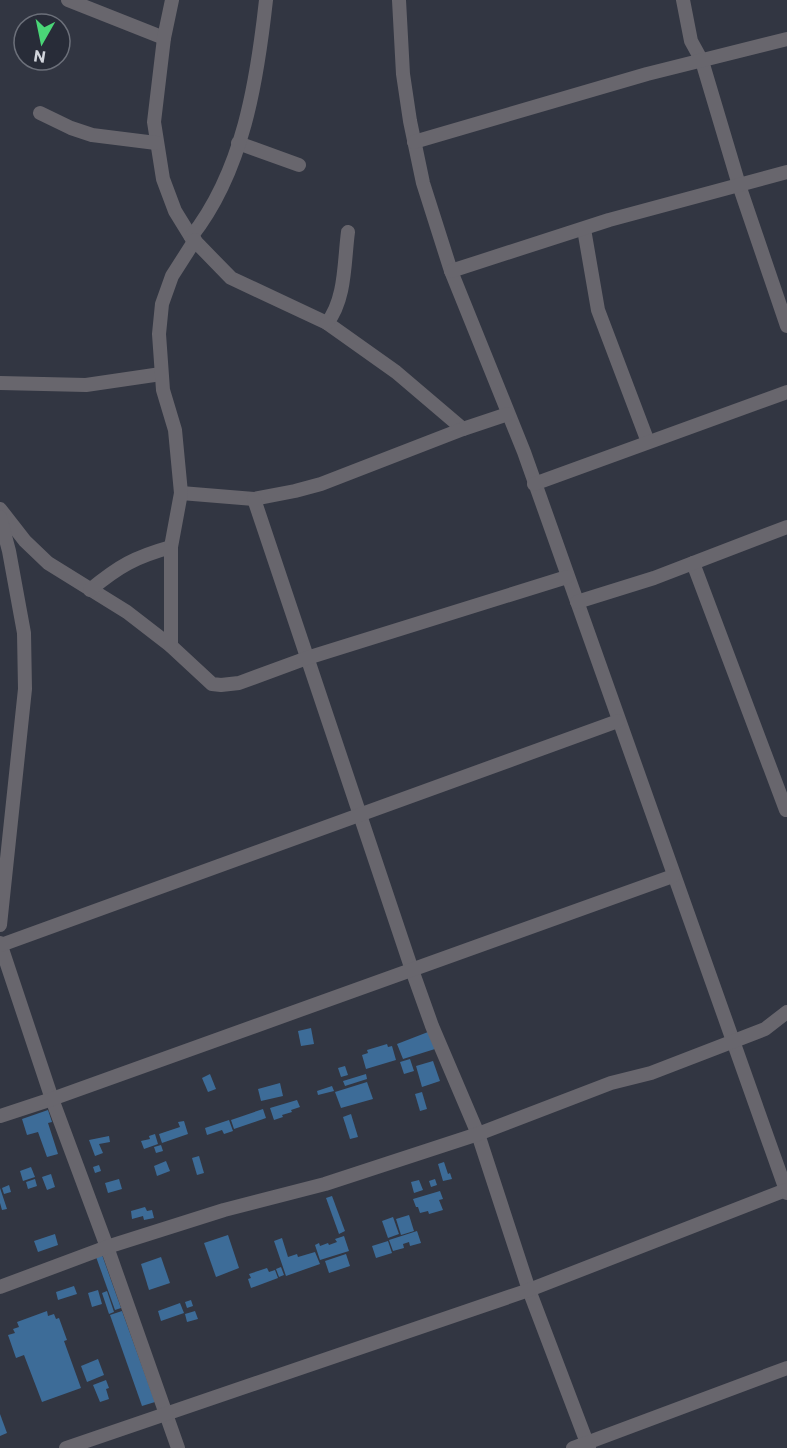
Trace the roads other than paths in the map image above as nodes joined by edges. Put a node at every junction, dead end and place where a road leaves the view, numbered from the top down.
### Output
1 (68, 0) edge
2 (172, 0) edge
3 (266, 0) edge
4 (399, 0) edge
5 (683, 0) edge
6 (164, 38) junction
7 (787, 39) edge
8 (702, 61) junction
9 (40, 113) dead end
10 (414, 142) junction
11 (238, 143) junction
12 (156, 144) junction
13 (299, 165) dead end
14 (787, 172) edge
15 (739, 185) junction
16 (584, 229) junction
17 (348, 232) dead end
18 (193, 239) junction
19 (451, 271) junction
20 (327, 323) junction
21 (787, 326) edge
22 (161, 374) junction
23 (0, 383) edge
24 (787, 392) edge
25 (508, 414) junction
26 (464, 429) junction
27 (648, 442) junction
28 (534, 484) junction
29 (181, 493) junction
30 (254, 499) junction
31 (0, 509) edge
32 (0, 518) edge
33 (787, 527) edge
34 (25, 541) junction
35 (5, 544) edge
36 (171, 547) junction
37 (693, 563) junction
38 (567, 578) junction
39 (90, 590) junction
40 (577, 602) junction
41 (171, 646) junction
42 (307, 658) junction
43 (618, 721) junction
44 (786, 810) edge
45 (360, 816) junction
46 (673, 876) junction
47 (2, 890) edge
48 (0, 925) edge
49 (1, 944) edge
50 (412, 970) junction
51 (787, 1012) edge
52 (732, 1041) junction
53 (52, 1099) junction
54 (0, 1116) edge
55 (478, 1134) junction
56 (787, 1192) edge
57 (107, 1247) junction
58 (0, 1287) edge
59 (529, 1290) junction
60 (787, 1368) edge
61 (166, 1415) junction
62 (583, 1446) edge
63 (66, 1448) edge
64 (178, 1448) edge

1 - 6 street
2 - 6 street
3 - 11 street
4 - 10 street
5 - 8 street
6 - 12 street
7 - 8 street
8 - 10 street
8 - 15 street
9 - 12 street
10 - 19 street
11 - 13 street
11 - 18 street
12 - 18 street
14 - 15 street
15 - 16 street
15 - 21 street
16 - 19 street
16 - 27 street
17 - 20 street
18 - 20 street
18 - 22 street
19 - 25 street
20 - 26 street
22 - 23 street
22 - 29 street
24 - 27 street
25 - 26 street
25 - 28 street
26 - 30 street
27 - 28 street
28 - 38 street
29 - 30 street
29 - 36 street
30 - 42 street
31 - 34 street
32 - 35 street
33 - 37 street
34 - 35 street
34 - 39 street
35 - 47 street
36 - 39 street
36 - 41 street
37 - 40 street
37 - 44 street
38 - 40 street
38 - 42 street
39 - 41 street
40 - 43 street
41 - 42 street
42 - 45 street
43 - 45 street
43 - 46 street
45 - 49 street
45 - 50 street
46 - 50 street
46 - 52 street
47 - 48 street
49 - 53 street
50 - 53 street
50 - 55 street
51 - 52 street
52 - 55 street
52 - 56 street
53 - 54 street
53 - 57 street
55 - 57 street
55 - 59 street
56 - 59 street
57 - 58 street
57 - 61 street
59 - 61 street
59 - 62 street
60 - 62 street
61 - 63 street
61 - 64 street

